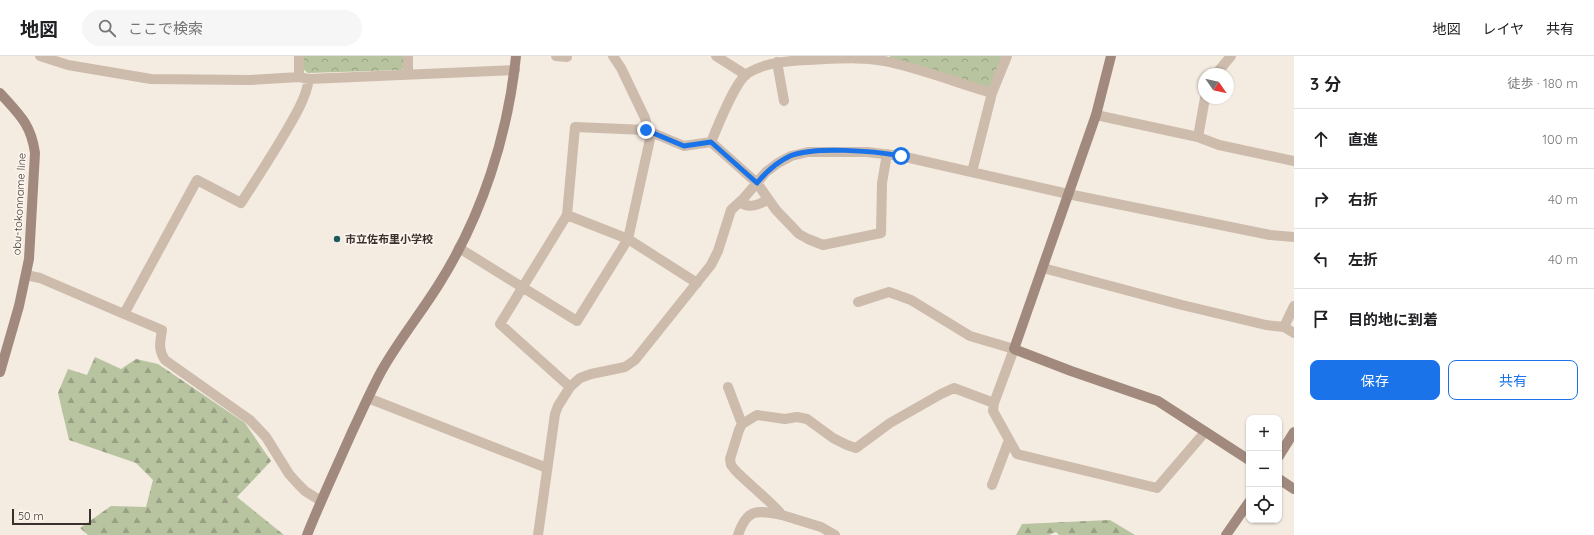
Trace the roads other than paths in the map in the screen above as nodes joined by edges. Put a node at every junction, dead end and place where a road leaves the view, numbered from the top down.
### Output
1 (40, 56) edge
2 (299, 56) edge
3 (408, 56) edge
4 (516, 56) edge
5 (556, 56) edge
6 (613, 56) edge
7 (716, 56) edge
8 (1007, 56) edge
9 (1111, 56) edge
10 (1231, 56) edge
11 (567, 57) edge
12 (782, 60) edge
13 (1221, 68) edge
14 (515, 70) junction
15 (408, 74) junction
16 (746, 75) junction
17 (304, 78) junction
18 (0, 93) edge
19 (992, 93) junction
20 (784, 100) dead end
21 (1204, 104) edge
22 (1096, 115) junction
23 (649, 131) junction
24 (1198, 137) junction
25 (711, 142) junction
26 (887, 154) junction
27 (1294, 161) edge
28 (972, 172) junction
29 (757, 183) junction
30 (1068, 194) junction
31 (768, 199) junction
32 (740, 202) junction
33 (567, 215) junction
34 (1294, 237) edge
35 (628, 239) junction
36 (459, 248) junction
37 (1043, 268) junction
38 (26, 275) junction
39 (697, 283) junction
40 (522, 288) junction
41 (858, 302) dead end
42 (1294, 306) edge
43 (124, 314) junction
44 (1284, 327) junction
45 (1294, 333) edge
46 (3, 346) edge
47 (1014, 349) junction
48 (0, 372) edge
49 (570, 386) junction
50 (728, 387) dead end
51 (368, 398) junction
52 (994, 403) junction
53 (742, 424) junction
54 (1205, 432) junction
55 (1294, 432) edge
56 (1009, 440) junction
57 (1282, 451) edge
58 (1246, 458) edge
59 (547, 468) junction
60 (1282, 481) edge
61 (992, 485) dead end
62 (1294, 489) edge
63 (321, 501) junction
64 (1246, 506) edge
65 (782, 515) junction
66 (307, 535) edge
67 (538, 535) edge
68 (738, 535) edge
69 (835, 535) edge
70 (1226, 535) edge

1 - 17 street
2 - 17 street
3 - 15 street
4 - 14 street
5 - 11 street
6 - 23 street
7 - 16 street
8 - 19 street
9 - 22 street
10 - 13 street
12 - 16 street
12 - 19 street
12 - 20 street
14 - 15 street
14 - 36 street
15 - 17 street
16 - 25 street
17 - 43 street
18 - 38 street, obu-tokonname line
19 - 28 street
21 - 24 street
22 - 24 street
22 - 30 street
23 - 25 street
23 - 33 street
23 - 35 street
24 - 27 street
25 - 29 street
26 - 28 street
26 - 29 street
26 - 31 street
28 - 30 street
29 - 31 street
29 - 32 street
30 - 34 street
30 - 37 street
31 - 32 street
32 - 39 street
33 - 35 street
33 - 40 street
35 - 39 street
35 - 40 street
36 - 40 street
36 - 51 street
37 - 44 street
37 - 47 street
38 - 43 street
38 - 46 street, obu-tokonname line
39 - 49 street
40 - 49 street
41 - 47 street
42 - 44 street
43 - 63 street
44 - 45 street
46 - 48 street, obu-tokonname line
47 - 52 street
47 - 54 street
49 - 59 street
50 - 53 street
51 - 59 street
51 - 63 street
52 - 53 street
52 - 56 street
53 - 65 street
54 - 56 street
54 - 58 street
55 - 57 street
56 - 61 street
59 - 67 street
60 - 62 street
63 - 66 street
64 - 70 street
65 - 68 street
65 - 69 street

